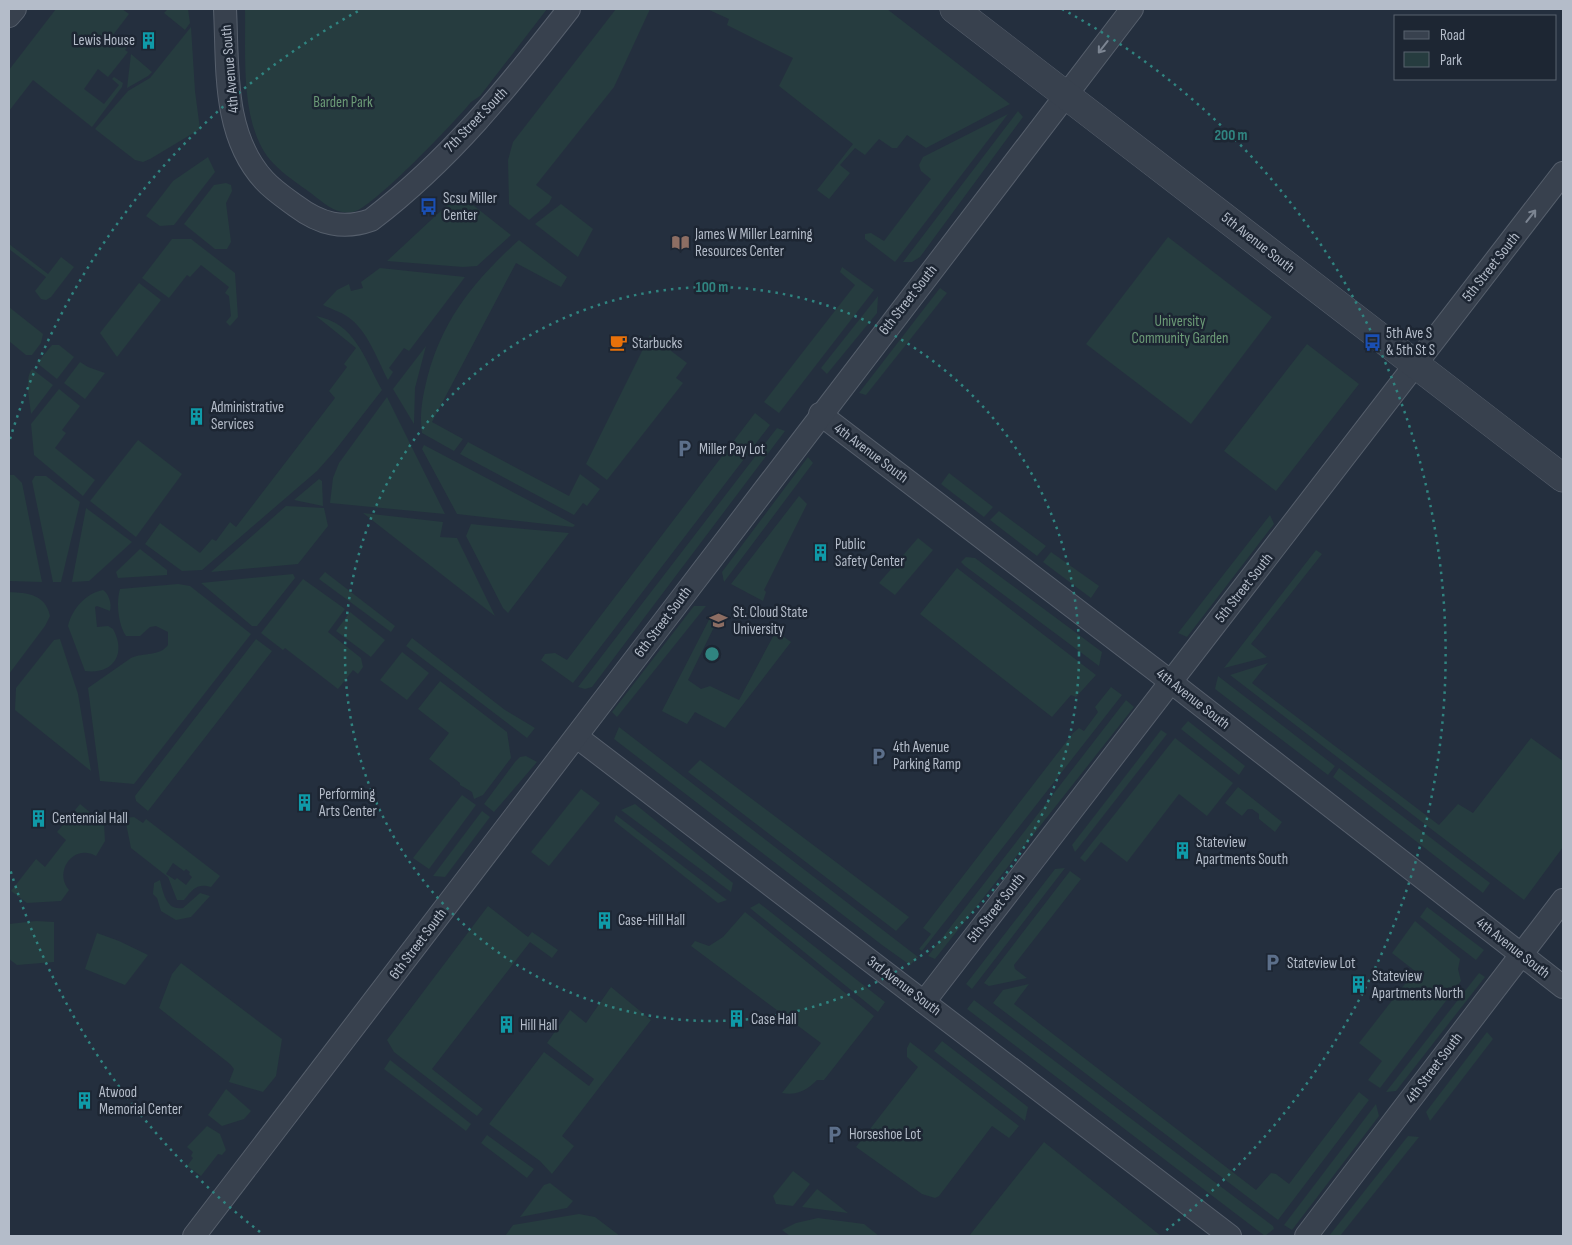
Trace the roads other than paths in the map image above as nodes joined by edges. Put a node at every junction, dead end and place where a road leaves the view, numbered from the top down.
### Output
1 (15, 9) edge
2 (225, 9) edge
3 (569, 9) edge
4 (954, 9) edge
5 (1132, 9) edge
6 (9, 16) edge
7 (1066, 94) junction
8 (1563, 173) edge
9 (370, 220) joint
10 (1415, 365) junction
11 (820, 414) junction
12 (1563, 478) edge
13 (1171, 682) junction
14 (577, 737) junction
15 (1563, 900) edge
16 (1521, 954) junction
17 (1563, 987) edge
18 (924, 1002) junction
19 (194, 1236) edge
20 (1230, 1236) edge
21 (1306, 1236) edge

1 - 6 street
2 - 9 street, 4th Avenue South
3 - 9 street, 7th Street South
4 - 7 street, 5th Avenue South
5 -> 7 street, 6th Street South
7 - 10 street, 5th Avenue South
7 - 11 street, 6th Street South
10 -> 8 street, 5th Street South
10 - 12 street, 5th Avenue South
10 - 13 street, 5th Street South
11 - 13 street, 4th Avenue South
11 - 14 street, 6th Street South
13 - 16 street, 4th Avenue South
13 - 18 street, 5th Street South
14 - 18 street, 3rd Avenue South
14 - 19 street, 6th Street South
15 - 16 street, 4th Street South
16 - 17 street, 4th Avenue South
16 - 21 street, 4th Street South
18 - 20 street, 3rd Avenue South

